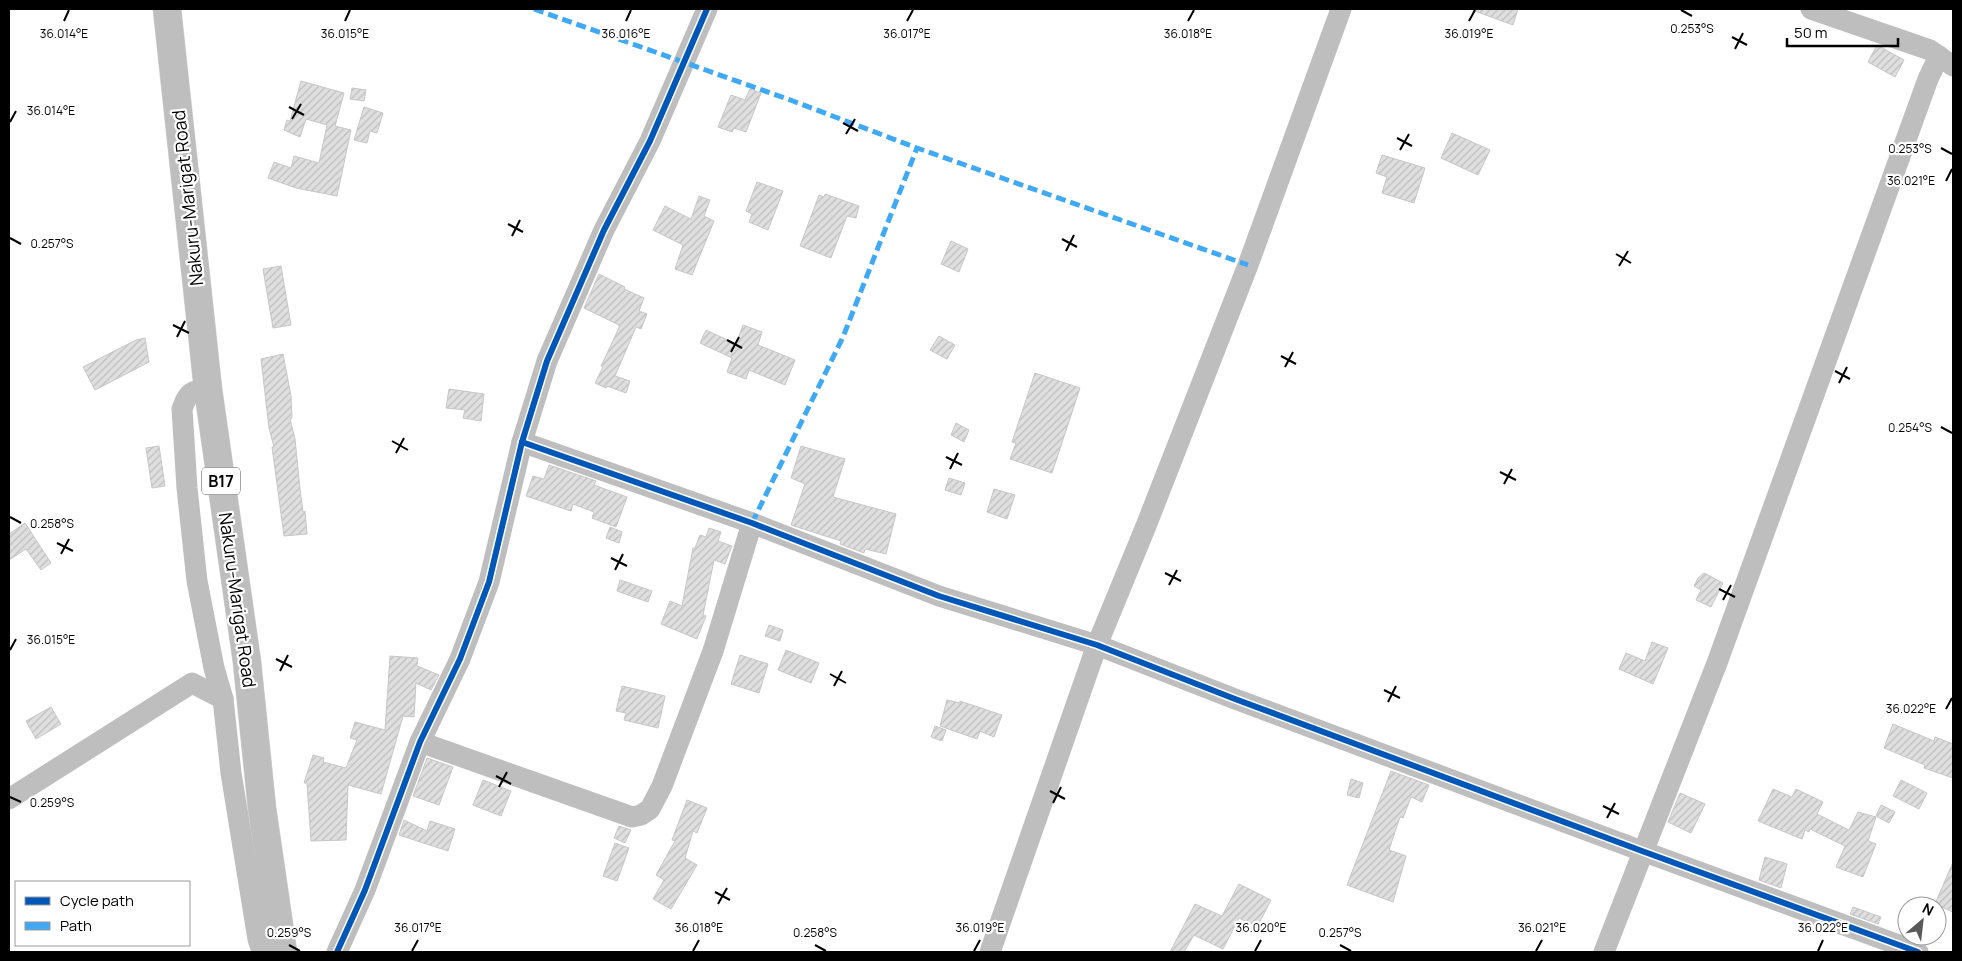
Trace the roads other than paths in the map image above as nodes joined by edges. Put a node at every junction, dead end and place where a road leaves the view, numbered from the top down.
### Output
1 (167, 9) edge
2 (707, 9) edge
3 (1341, 9) edge
4 (1811, 9) edge
5 (1946, 61) edge
6 (208, 388) junction
7 (522, 442) junction
8 (752, 523) junction
9 (1097, 645) junction
10 (214, 668) junction
11 (192, 683) junction
12 (223, 699) junction
13 (420, 742) junction
14 (9, 799) edge
15 (1642, 851) junction
16 (262, 952) edge
17 (283, 952) edge
18 (337, 952) edge
19 (990, 952) edge
20 (1604, 952) edge
21 (1918, 952) edge

1 - 6 main road, Nakuru-Marigat Road / B17
2 - 7 street
3 - 9 street
4 - 5 street
5 - 15 street
6 - 10 street
6 - 17 main road, Nakuru-Marigat Road / B17
7 - 8 street
7 - 13 street
8 - 9 street
8 - 13 street
9 - 15 street
9 - 19 street
10 - 11 street
10 - 12 street
11 - 12 street
11 - 14 street
12 - 16 street
13 - 18 street
15 - 20 street
15 - 21 street

